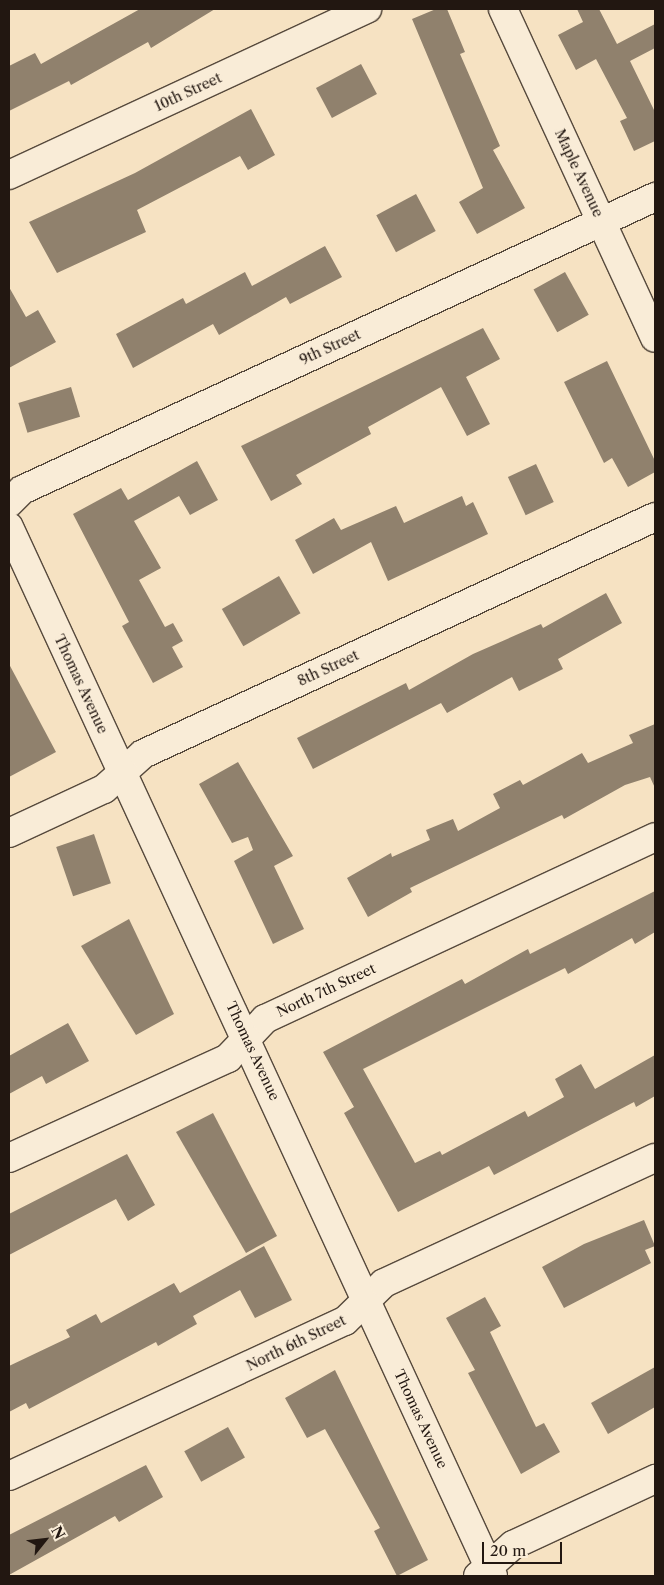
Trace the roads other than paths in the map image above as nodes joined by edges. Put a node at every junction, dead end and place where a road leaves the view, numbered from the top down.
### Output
1 (367, 9) edge
2 (503, 9) edge
3 (9, 175) edge
4 (655, 197) edge
5 (601, 222) junction
6 (655, 338) edge
7 (9, 503) edge
8 (655, 516) edge
9 (9, 527) edge
10 (123, 774) junction
11 (9, 834) edge
12 (655, 837) edge
13 (247, 1037) junction
14 (9, 1158) edge
15 (655, 1158) edge
16 (366, 1300) junction
17 (9, 1476) edge
18 (655, 1479) edge
19 (487, 1573) edge

1 - 3 street, 10th Street
2 - 5 street, Maple Avenue
4 - 5 street, 9th Street
5 - 6 street, Maple Avenue
5 - 7 street, 9th Street
8 - 10 street, 8th Street
9 - 10 street, Thomas Avenue
10 - 11 street, 8th Street
10 - 13 street, Thomas Avenue
12 - 13 street, North 7th Street
13 - 14 street, North 7th Street
13 - 16 street, Thomas Avenue
15 - 16 street, North 6th Street
16 - 17 street, North 6th Street
16 - 19 street, Thomas Avenue
18 - 19 street

